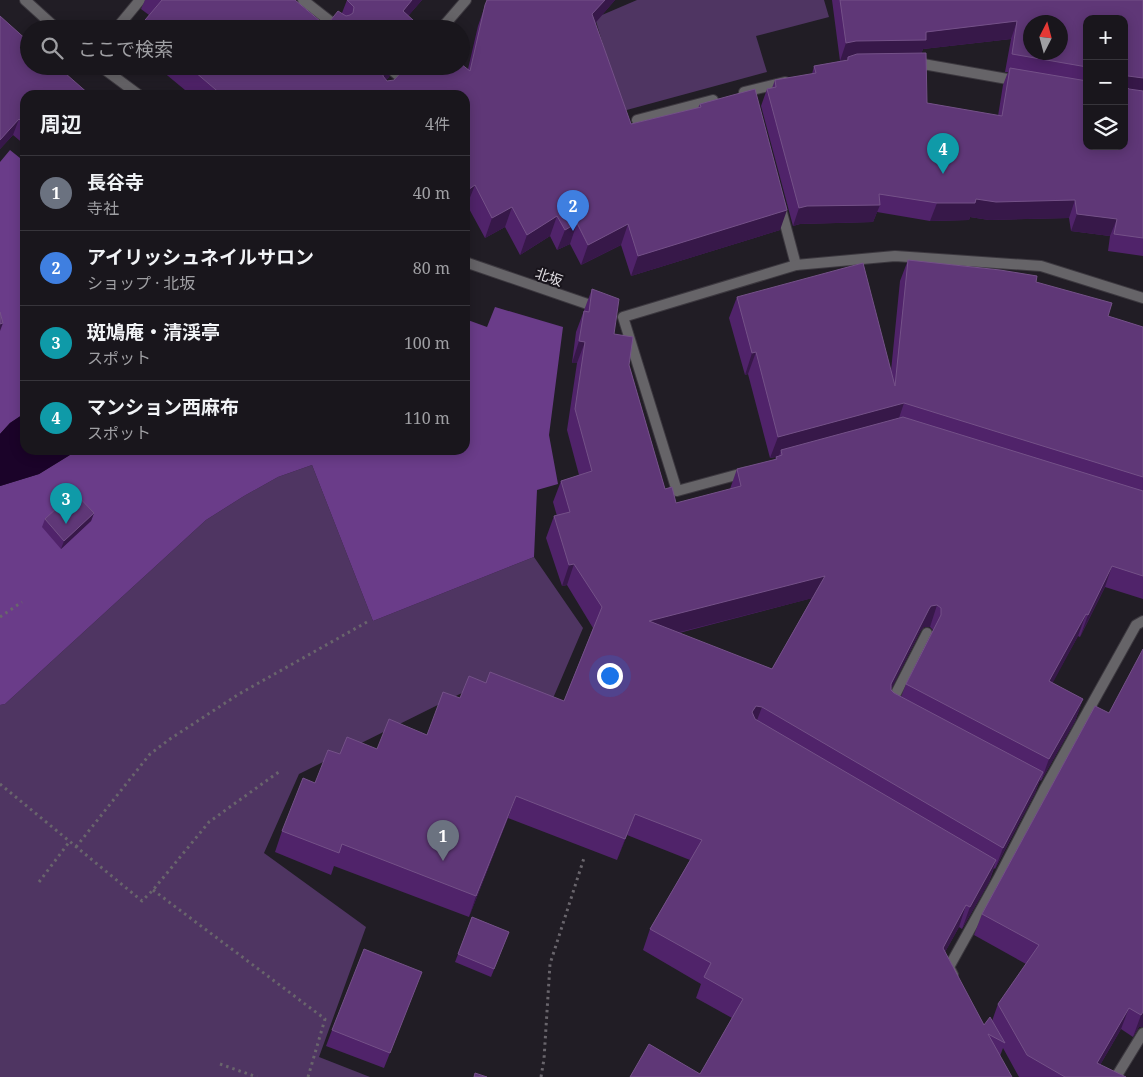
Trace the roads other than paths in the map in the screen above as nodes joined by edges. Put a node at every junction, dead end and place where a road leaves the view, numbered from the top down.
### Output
1 (25, 0) edge
2 (140, 0) edge
3 (303, 0) edge
4 (466, 0) edge
5 (47, 20) edge
6 (123, 20) edge
7 (329, 20) edge
8 (449, 20) edge
9 (905, 64) edge
10 (112, 75) edge
11 (398, 75) edge
12 (400, 77) edge
13 (796, 79) edge
14 (1029, 83) edge
15 (132, 90) edge
16 (637, 120) edge
17 (778, 197) edge
18 (470, 264) edge
19 (796, 265) junction
20 (1143, 298) edge
21 (615, 314) junction
22 (753, 470) edge
23 (1143, 621) edge
24 (927, 633) edge
25 (898, 712) edge
26 (958, 984) edge
27 (1143, 1033) edge
28 (1116, 1077) edge

1 - 5 street
2 - 6 street
3 - 7 street
4 - 8 street
9 - 14 street
10 - 15 street
11 - 12 street
13 - 16 street
17 - 19 street
18 - 21 street, 北坂
19 - 20 street
19 - 21 street
21 - 22 street
23 - 26 street
24 - 25 street
27 - 28 street

